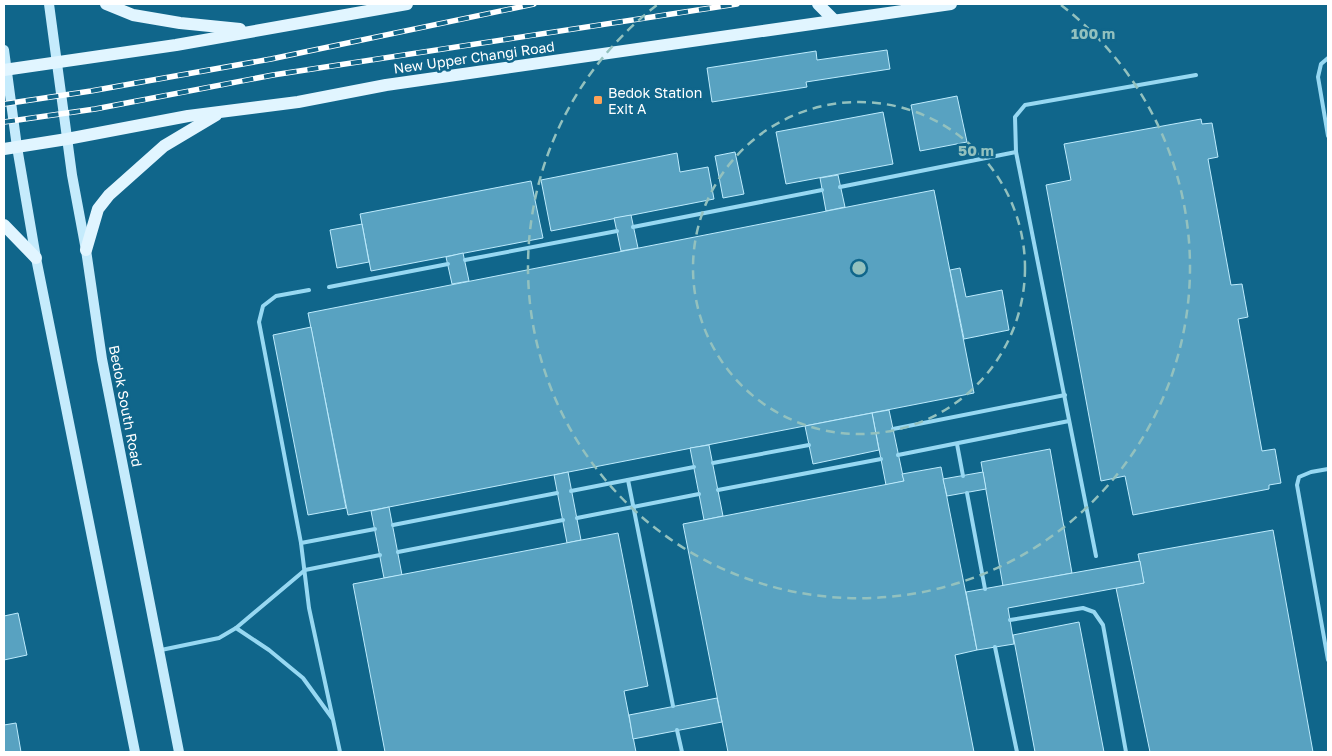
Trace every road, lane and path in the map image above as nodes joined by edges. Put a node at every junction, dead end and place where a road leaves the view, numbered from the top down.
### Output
1 (49, 4) edge
2 (106, 4) edge
3 (407, 4) edge
4 (818, 4) edge
5 (951, 4) edge
6 (833, 19) junction
7 (256, 31) junction
8 (4, 50) edge
9 (1328, 58) edge
10 (57, 62) junction
11 (5, 70) edge
12 (1196, 75) dead end
13 (220, 112) junction
14 (1328, 136) edge
15 (67, 139) junction
16 (10, 148) edge
17 (1016, 152) junction
18 (840, 187) dead end
19 (822, 190) dead end
20 (4, 225) edge
21 (633, 227) dead end
22 (617, 230) dead end
23 (86, 250) junction
24 (36, 258) junction
25 (464, 260) dead end
26 (448, 264) dead end
27 (329, 286) dead end
28 (309, 290) dead end
29 (1065, 394) junction
30 (1069, 421) junction
31 (893, 429) dead end
32 (957, 444) junction
33 (809, 445) dead end
34 (898, 455) dead end
35 (881, 459) dead end
36 (713, 463) dead end
37 (694, 467) dead end
38 (1328, 469) edge
39 (963, 476) dead end
40 (628, 480) junction
41 (718, 490) dead end
42 (571, 491) dead end
43 (557, 493) dead end
44 (967, 493) dead end
45 (699, 494) dead end
46 (634, 506) junction
47 (577, 518) dead end
48 (562, 520) dead end
49 (393, 525) dead end
50 (375, 529) dead end
51 (301, 543) junction
52 (398, 552) dead end
53 (380, 555) dead end
54 (1096, 556) dead end
55 (305, 570) junction
56 (985, 589) dead end
57 (1010, 620) dead end
58 (236, 628) junction
59 (995, 647) dead end
60 (159, 650) junction
61 (1328, 660) edge
62 (673, 706) dead end
63 (334, 720) junction
64 (678, 730) dead end
65 (135, 752) edge
66 (179, 752) edge
67 (340, 752) edge
68 (682, 752) edge
69 (1016, 752) edge
70 (1126, 752) edge

1 - 10 main road, Bedok South Road
2 - 7 main road
3 - 7 main road
4 - 6 main road
5 - 6 main road, New Upper Changi Road
6 - 13 main road, New Upper Changi Road
7 - 10 main road
8 - 11 main road
9 - 14 lane
10 - 11 main road
10 - 15 main road, Bedok South Road
11 - 16 main road
12 - 17 lane
13 - 15 main road, New Upper Changi Road
13 - 23 main road
15 - 16 main road, New Upper Changi Road
15 - 23 main road, Bedok South Road
16 - 24 main road
17 - 18 lane
17 - 29 lane
19 - 21 lane
20 - 24 main road
22 - 25 lane
23 - 60 main road, Bedok South Road
24 - 65 main road
26 - 27 lane
28 - 51 lane
29 - 30 lane
29 - 31 lane
30 - 32 lane
30 - 54 lane
32 - 34 lane
32 - 39 lane
33 - 36 lane
35 - 41 lane
37 - 40 lane
38 - 61 lane
40 - 42 lane
40 - 46 lane
43 - 49 lane
44 - 56 lane
45 - 46 lane
46 - 47 lane
46 - 62 lane
48 - 52 lane
50 - 51 lane
51 - 55 lane
53 - 55 lane
55 - 58 lane
55 - 63 lane
57 - 70 lane
58 - 60 lane
58 - 63 lane
59 - 69 lane
60 - 66 main road, Bedok South Road
63 - 67 lane
64 - 68 lane

